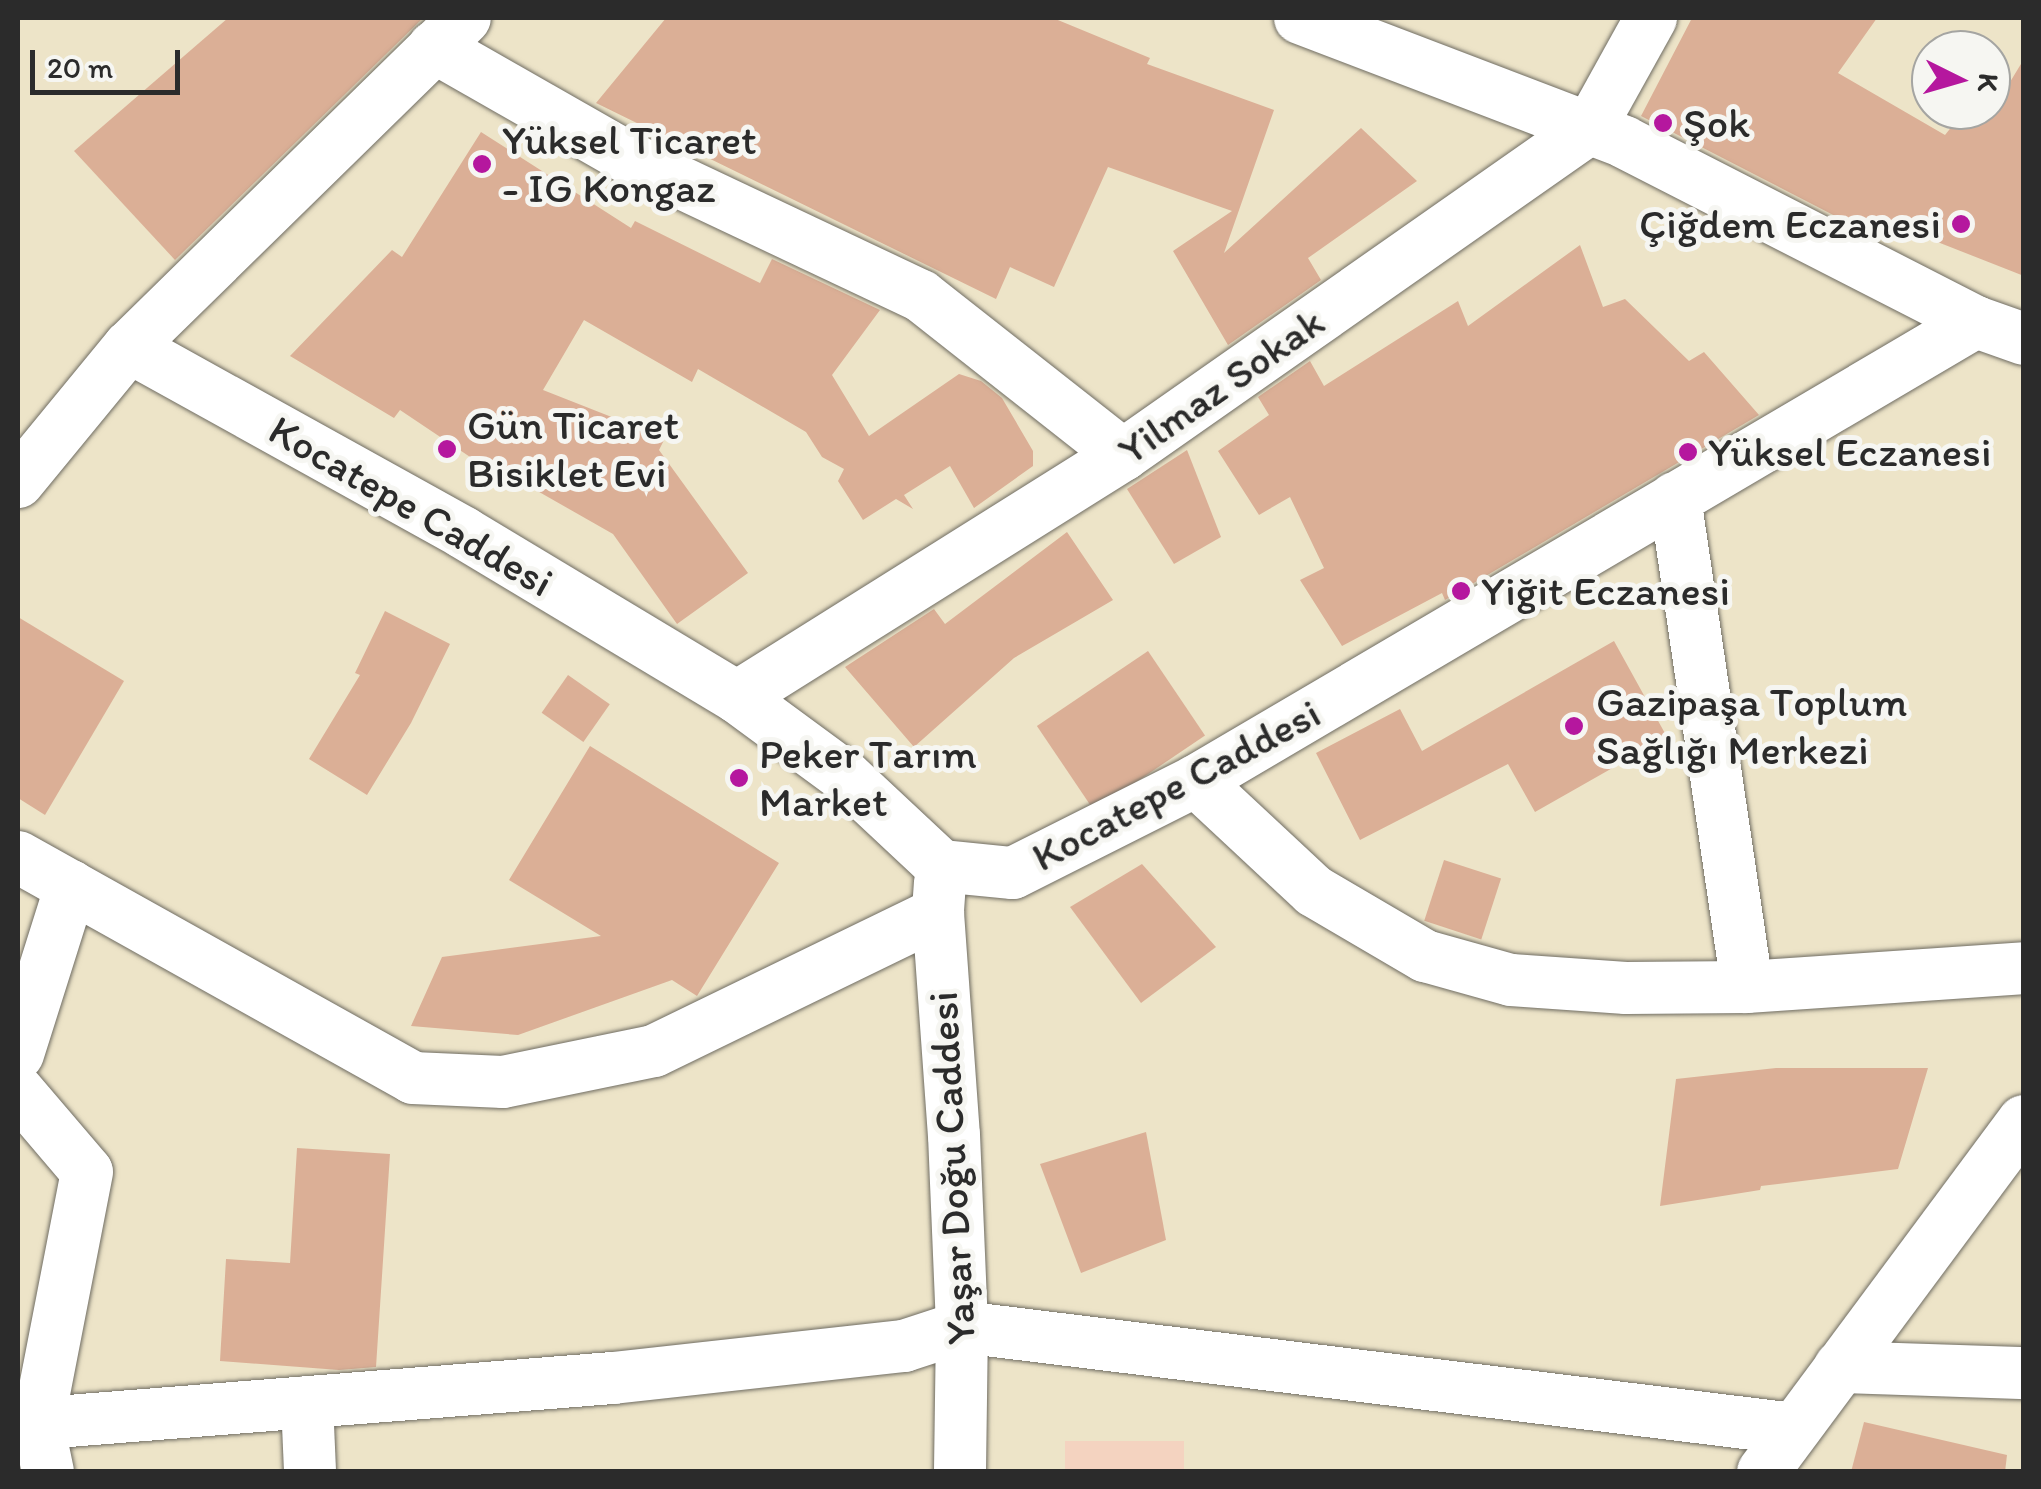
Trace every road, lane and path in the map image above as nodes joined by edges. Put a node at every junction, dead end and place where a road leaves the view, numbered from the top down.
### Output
1 (1300, 18) edge
2 (1651, 18) edge
3 (449, 32) edge
4 (1590, 128) junction
5 (2009, 329) edge
6 (129, 347) junction
7 (1123, 455) junction
8 (18, 482) edge
9 (1675, 498) junction
10 (737, 698) junction
11 (1196, 780) junction
12 (18, 858) edge
13 (71, 886) junction
14 (940, 889) junction
15 (2024, 968) edge
16 (1747, 987) junction
17 (18, 1054) edge
18 (18, 1092) edge
19 (2024, 1120) edge
20 (962, 1327) junction
21 (1840, 1367) junction
22 (2024, 1373) edge
23 (306, 1402) junction
24 (1794, 1429) junction
25 (34, 1440) edge
26 (310, 1472) edge
27 (960, 1472) edge
28 (1762, 1472) edge

1 - 4 street
2 - 4 street, Yilmaz Sokak
3 - 6 street
3 - 7 street
4 - 5 street
4 - 7 street, Yilmaz Sokak
5 - 9 street, Kocatepe Caddesi
6 - 8 street
6 - 10 street, Kocatepe Caddesi
7 - 10 street, Yilmaz Sokak
9 - 11 street, Kocatepe Caddesi
9 - 16 street
10 - 14 street, Kocatepe Caddesi
11 - 14 street, Kocatepe Caddesi
11 - 16 street
12 - 13 street
13 - 14 street
13 - 17 street
14 - 20 street, Yaşar Doğu Caddesi
15 - 16 street
18 - 25 street
19 - 21 street
20 - 23 street
20 - 24 street
20 - 27 street, Yaşar Doğu Caddesi
21 - 22 street
21 - 24 street
23 - 25 street
23 - 26 street
24 - 28 street

